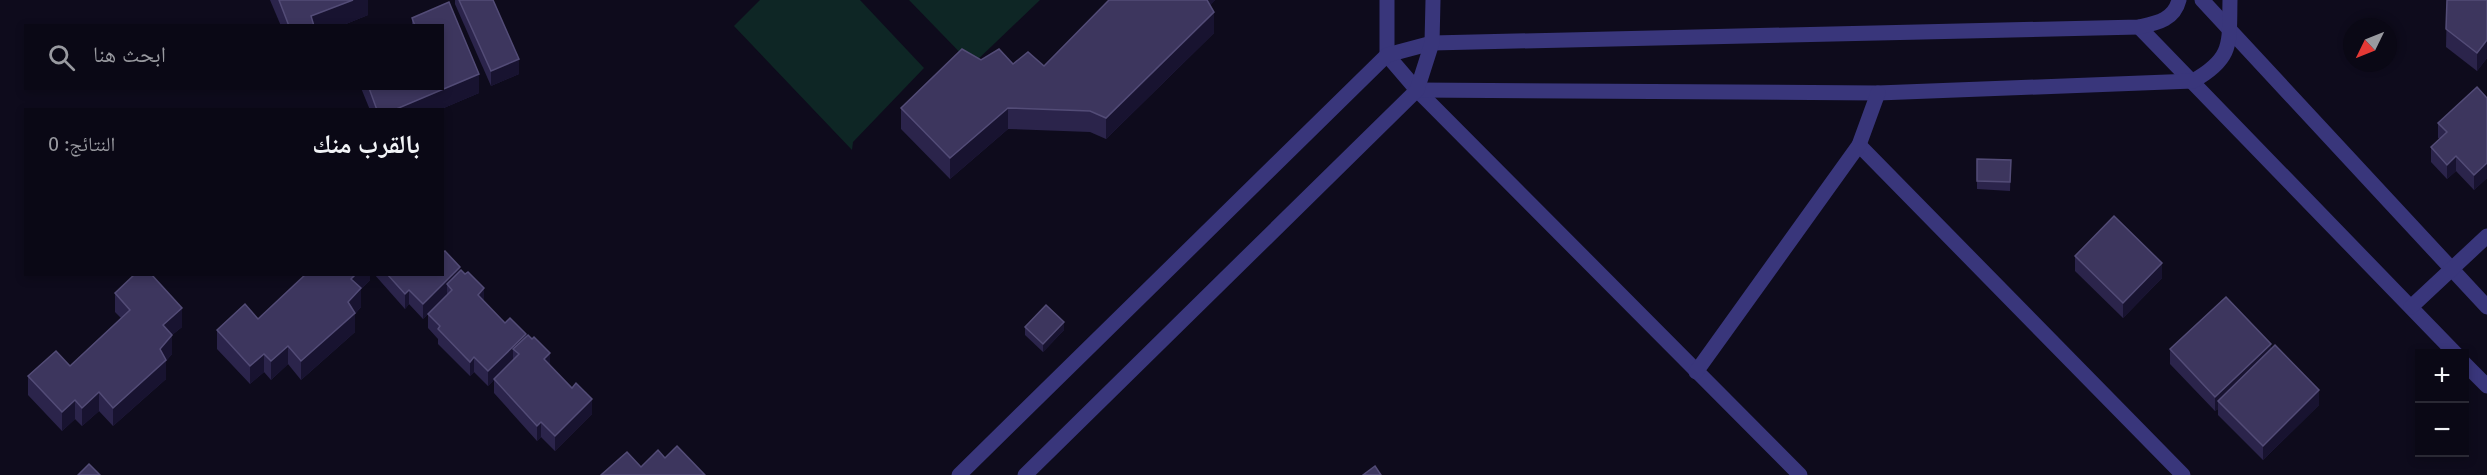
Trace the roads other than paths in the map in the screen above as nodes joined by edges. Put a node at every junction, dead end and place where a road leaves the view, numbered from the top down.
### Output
1 (1387, 0) edge
2 (1432, 0) edge
3 (2179, 0) edge
4 (2202, 0) edge
5 (2230, 0) edge
6 (2139, 27) junction
7 (2229, 30) junction
8 (1432, 43) junction
9 (1387, 55) junction
10 (2193, 81) junction
11 (1417, 90) junction
12 (1878, 93) junction
13 (1859, 145) junction
14 (2487, 236) edge
15 (2451, 268) junction
16 (2487, 306) edge
17 (2411, 307) junction
18 (2451, 349) edge
19 (2469, 368) edge
20 (1696, 372) junction
21 (2487, 386) edge
22 (959, 475) edge
23 (1025, 475) edge
24 (1800, 475) edge
25 (2183, 475) edge

1 - 9 street
2 - 8 street
3 - 6 street
4 - 7 street
5 - 7 street
6 - 8 street
6 - 10 street
7 - 10 street
7 - 15 street
8 - 9 street
8 - 11 street
9 - 11 street
9 - 22 street
10 - 12 street
10 - 17 street
11 - 12 street
11 - 20 street
11 - 23 street
12 - 13 street
13 - 20 street
13 - 25 street
14 - 15 street
15 - 16 street
15 - 17 street
17 - 18 street
19 - 21 street
20 - 24 street

